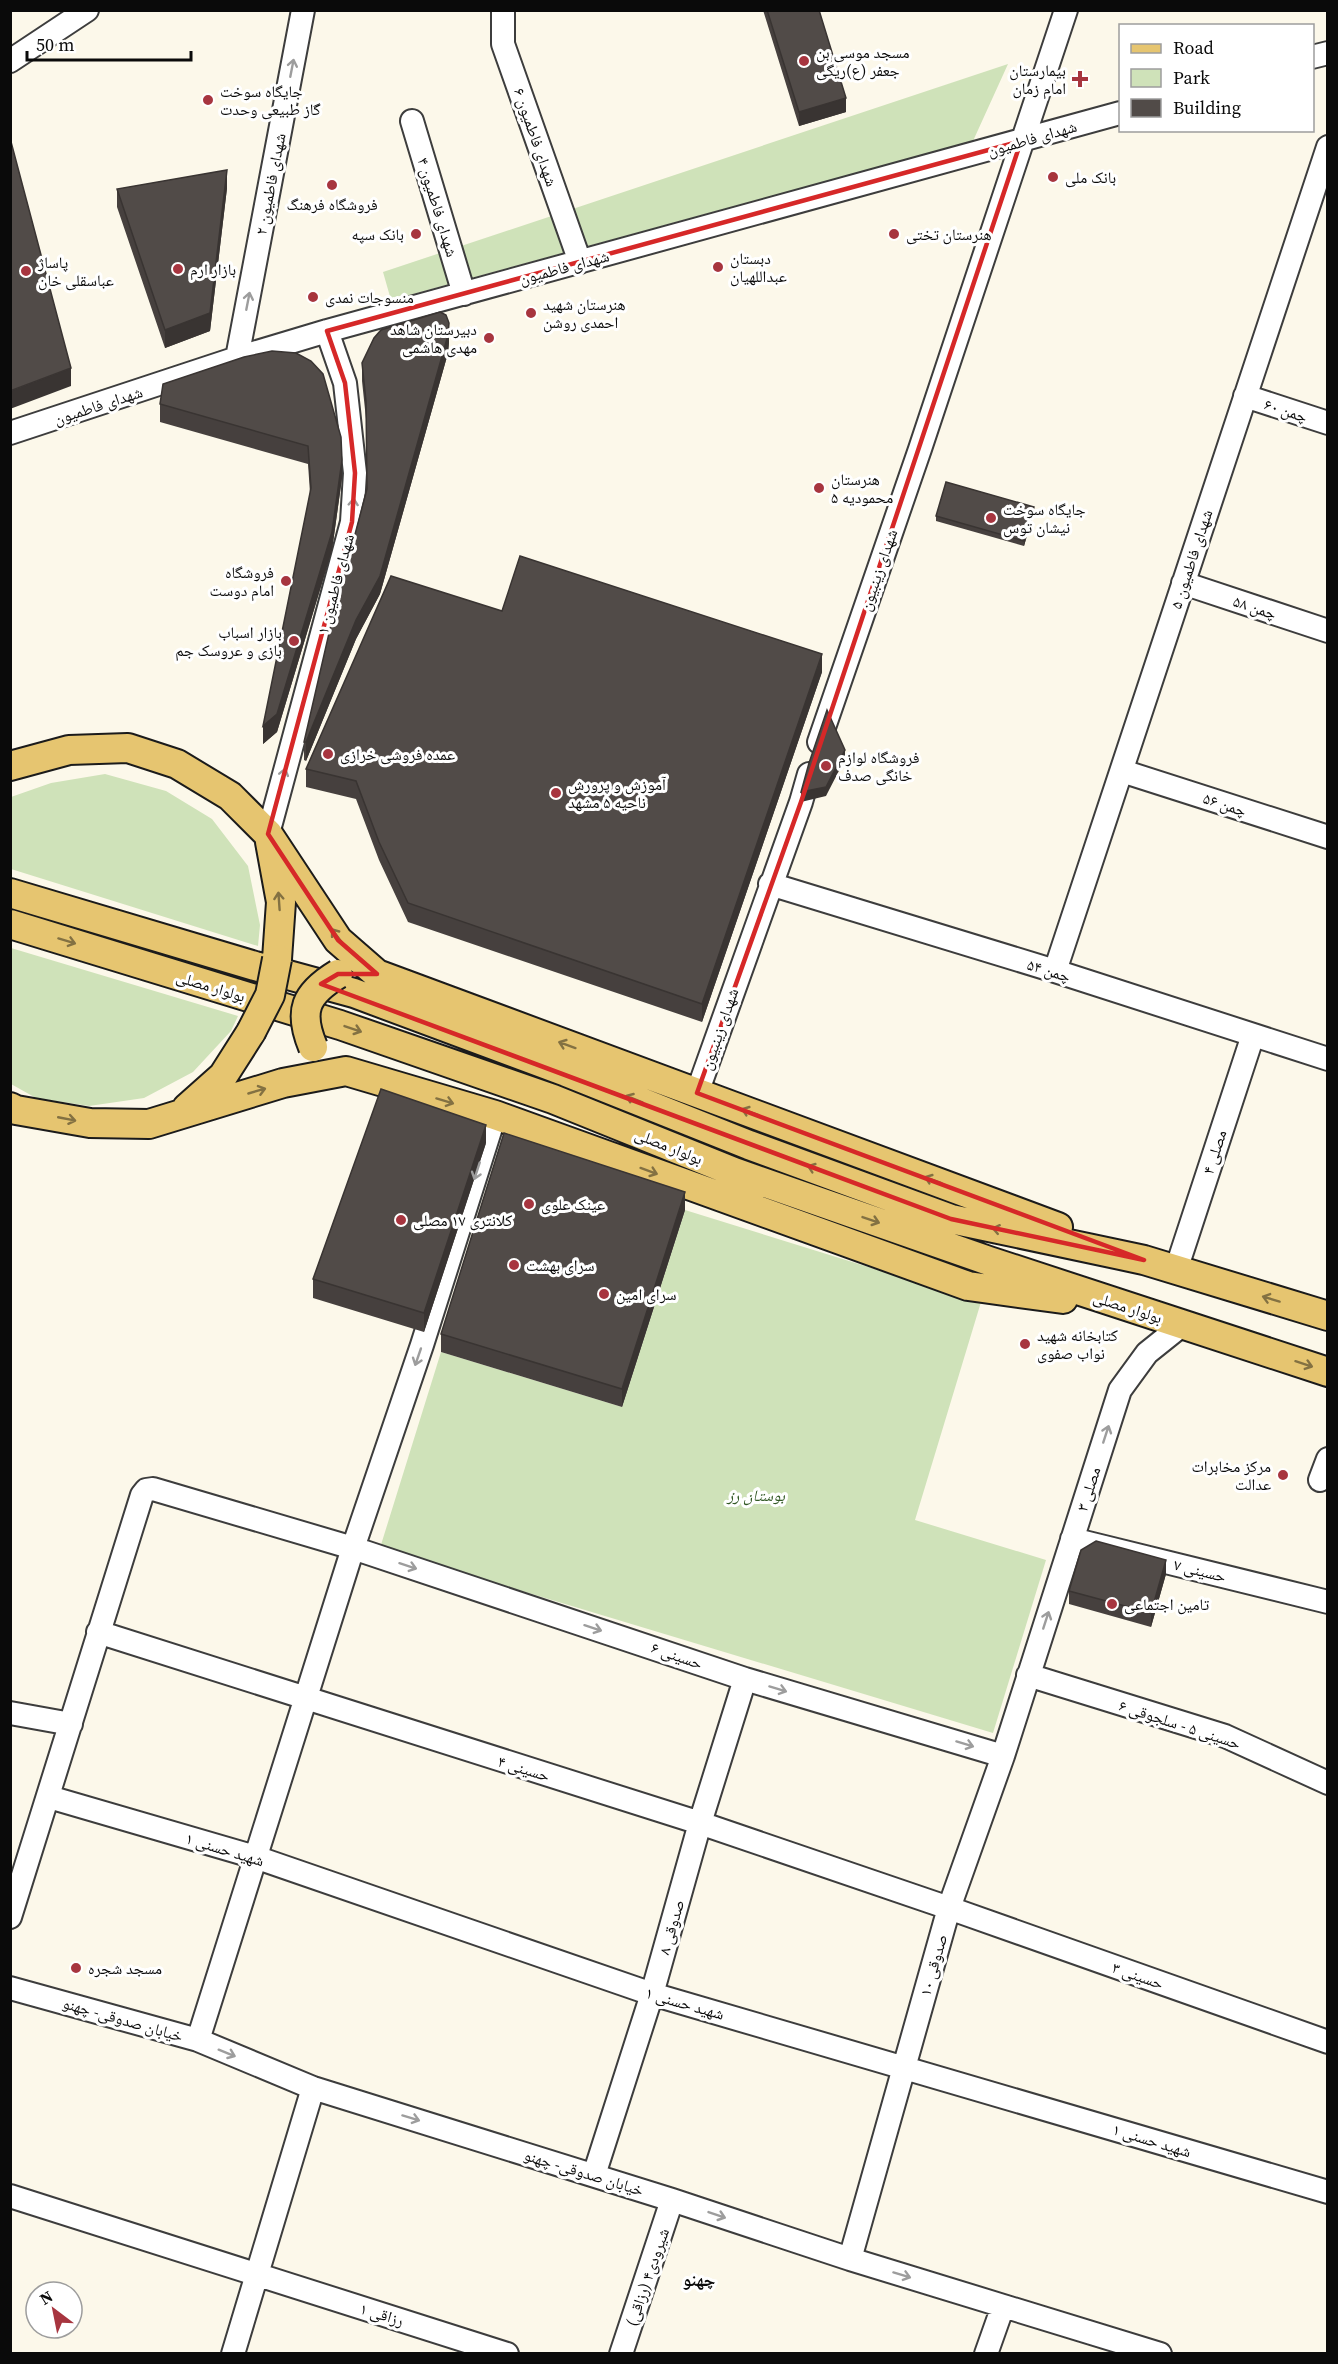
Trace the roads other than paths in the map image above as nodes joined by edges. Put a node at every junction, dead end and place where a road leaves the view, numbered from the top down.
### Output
1 (87, 10) edge
2 (303, 10) edge
3 (503, 10) edge
4 (1066, 10) edge
5 (10, 61) edge
6 (1119, 113) edge
7 (412, 121) dead end
8 (1022, 141) junction
9 (1328, 147) edge
10 (1318, 209) edge
11 (580, 262) junction
12 (464, 294) junction
13 (327, 331) junction
14 (237, 358) junction
15 (1245, 396) junction
16 (1328, 423) edge
17 (10, 434) edge
18 (1183, 583) junction
19 (1328, 631) edge
20 (10, 766) edge
21 (1122, 771) junction
22 (268, 834) junction
23 (1328, 837) edge
24 (770, 884) junction
25 (10, 893) edge
26 (10, 924) edge
27 (1055, 971) junction
28 (377, 974) junction
29 (1253, 1035) junction
30 (1328, 1059) edge
31 (346, 1071) junction
32 (697, 1093) junction
33 (10, 1107) edge
34 (181, 1113) junction
35 (495, 1115) junction
36 (1144, 1260) junction
37 (1176, 1270) junction
38 (1128, 1307) junction
39 (1328, 1316) edge
40 (1182, 1325) junction
41 (1328, 1372) edge
42 (1072, 1539) junction
43 (353, 1548) junction
44 (1328, 1602) edge
45 (98, 1632) junction
46 (1028, 1676) junction
47 (746, 1679) junction
48 (305, 1699) junction
49 (10, 1713) edge
50 (71, 1724) junction
51 (1003, 1756) junction
52 (1328, 1783) edge
53 (49, 1797) junction
54 (700, 1823) junction
55 (255, 1857) junction
56 (949, 1908) junction
57 (10, 1917) edge
58 (10, 1988) edge
59 (652, 1994) junction
60 (198, 2040) junction
61 (1328, 2042) edge
62 (904, 2066) junction
63 (313, 2088) junction
64 (594, 2175) junction
65 (1328, 2192) edge
66 (10, 2196) edge
67 (672, 2200) junction
68 (850, 2259) junction
69 (257, 2275) junction
70 (1003, 2306) junction
71 (232, 2354) edge
72 (507, 2354) edge
73 (621, 2354) edge
74 (986, 2354) edge
75 (1160, 2354) edge

1 - 5 street
14 -> 2 street, شهدای فاطمیون ۲
3 - 11 street, شهدای فاطمیون ۶
4 - 8 street, شهدای زینبیون
6 - 8 street, شهدای فاطمیون
7 - 12 street, شهدای فاطمیون ۴
8 - 11 street, شهدای فاطمیون
8 - 24 street, شهدای زینبیون
9 - 10 street, شهدای فاطمیون ۵
10 - 15 street, شهدای فاطمیون ۵
11 - 12 street, شهدای فاطمیون
12 - 13 street, شهدای فاطمیون
13 - 14 street, شهدای فاطمیون
22 -> 13 street, شهدای فاطمیون ۱
14 - 17 street, شهدای فاطمیون
15 - 16 street, چمن ۶۰
15 - 18 street, شهدای فاطمیون ۵
18 - 19 street, چمن ۵۸
18 - 21 street, شهدای فاطمیون ۵
20 - 22 main road
21 - 23 street, چمن ۵۶
21 - 27 street, شهدای فاطمیون ۵
28 -> 22 main road
34 -> 22 main road, bridge
24 - 27 street, چمن ۵۴
24 - 32 street, شهدای زینبیون
36 -> 25 main road, بولوار مصلی
26 -> 38 main road, بولوار مصلی
27 - 29 street, چمن ۵۴
28 - 31 main road, bridge
32 -> 28 main road
29 - 30 street, چمن ۵۴
29 - 37 street, مصلی ۴
34 -> 31 main road
31 -> 35 main road
36 -> 32 main road
33 -> 34 main road
35 -> 38 main road
35 -> 43 street
36 - 37 main road, بولوار مصلی
39 -> 37 main road, بولوار مصلی
38 - 40 main road, بولوار مصلی
40 -> 41 main road, بولوار مصلی
42 -> 40 street, مصلی ۳
42 - 44 street, حسینی ۷
46 -> 42 street, مصلی ۳
43 - 45 street, حسینی ۶
43 -> 47 street, حسینی ۶
43 - 48 street
45 - 48 street, حسینی ۴
45 - 50 street
46 - 51 street, صدوقی ۱۰
46 - 52 street, حسینی ۵ - سلجوقی ۶
47 -> 51 street, حسینی ۶
47 - 54 street, صدوقی ۸
48 - 54 street, حسینی ۴
48 - 55 street
49 - 50 street
50 - 53 street
51 - 56 street, صدوقی ۱۰
53 - 55 street, شهید حسنی ۱
53 - 57 street
54 - 56 street, حسینی ۴
54 - 59 street, صدوقی ۸
55 - 59 street, شهید حسنی ۱
55 - 60 street
56 - 61 street, حسینی ۳
56 - 62 street, صدوقی ۱۰
58 - 60 street, خیابان صدوقی- چهنو
59 - 62 street, شهید حسنی ۱
59 - 64 street, صدوقی ۸
60 -> 63 street, خیابان صدوقی- چهنو
62 - 65 street, شهید حسنی ۱
62 - 68 street, صدوقی ۱۰
63 -> 64 street, خیابان صدوقی- چهنو
63 - 69 street
64 - 67 street, خیابان صدوقی- چهنو
66 - 69 street, رزاقی ۱
67 -> 68 street, خیابان صدوقی- چهنو
67 - 73 street, شیرودی۴ (رزاقی)
68 -> 70 street, خیابان صدوقی- چهنو
69 - 71 street
69 - 72 street, رزاقی ۱
70 - 74 street
70 - 75 street, خیابان صدوقی- چهنو

